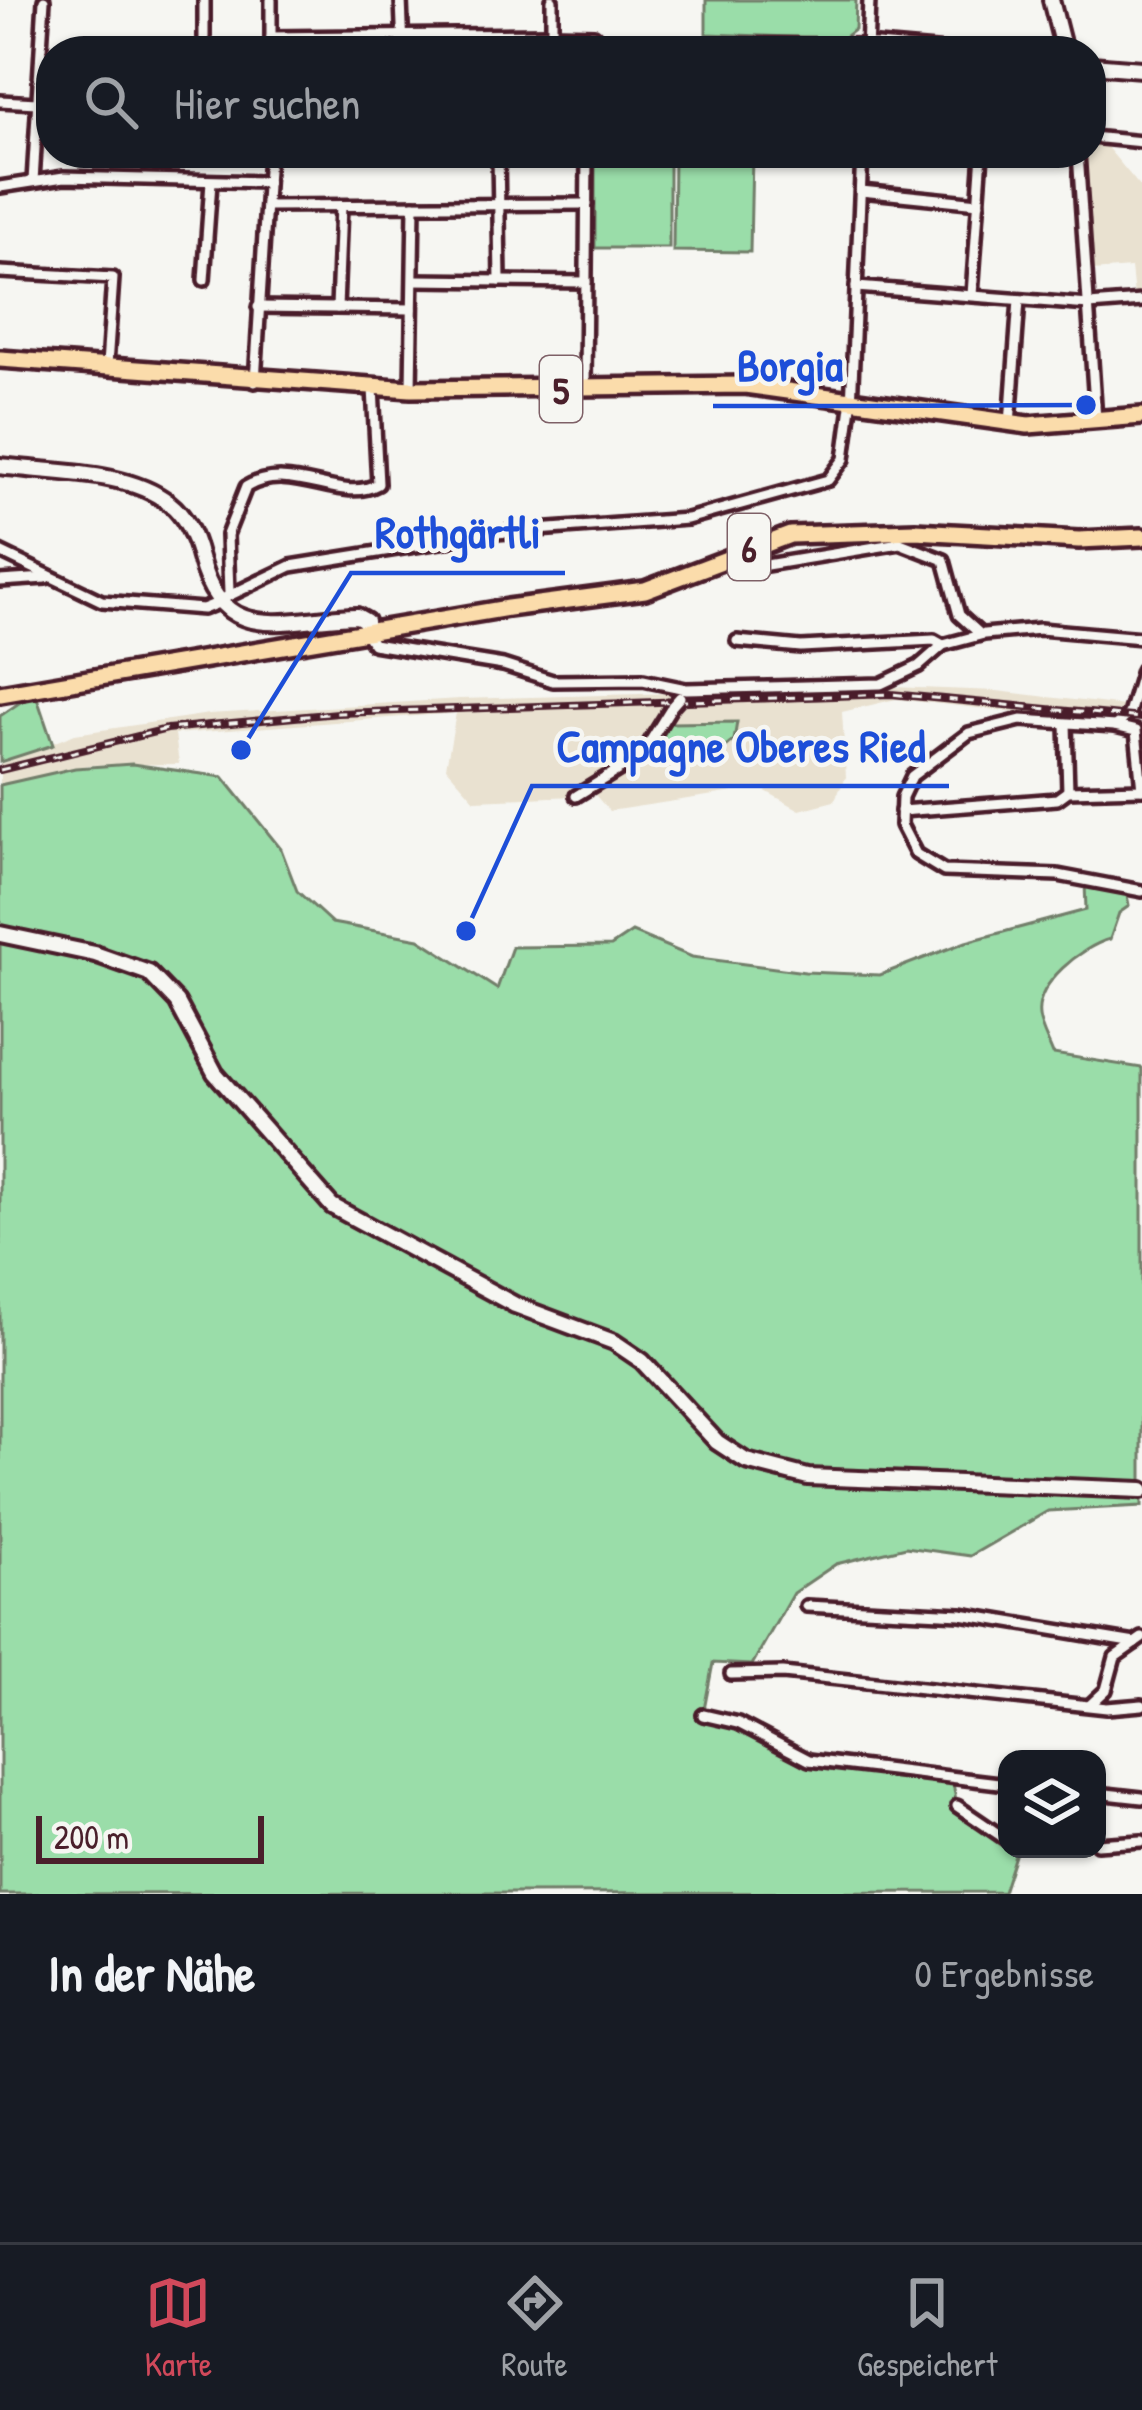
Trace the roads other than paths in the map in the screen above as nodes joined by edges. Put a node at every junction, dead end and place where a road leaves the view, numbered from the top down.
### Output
1 (44, 0) edge
2 (204, 0) edge
3 (271, 0) edge
4 (401, 0) edge
5 (552, 0) edge
6 (869, 0) edge
7 (1052, 0) edge
8 (552, 34) junction
9 (403, 35) junction
10 (497, 35) joint
11 (42, 36) edge
12 (204, 36) edge
13 (271, 36) edge
14 (337, 36) edge
15 (595, 36) edge
16 (868, 36) edge
17 (1060, 36) edge
18 (1106, 65) edge
19 (1142, 69) edge
20 (0, 101) edge
21 (36, 103) edge
22 (36, 122) edge
23 (1106, 138) edge
24 (1142, 142) edge
25 (267, 168) edge
26 (498, 168) edge
27 (587, 168) edge
28 (861, 168) edge
29 (981, 168) edge
30 (1079, 168) edge
31 (33, 181) junction
32 (211, 182) junction
33 (266, 182) junction
34 (0, 187) edge
35 (860, 191) junction
36 (979, 203) junction
37 (499, 204) junction
38 (587, 204) junction
39 (414, 205) junction
40 (266, 206) junction
41 (341, 206) junction
42 (0, 272) edge
43 (204, 280) dead end
44 (414, 280) junction
45 (500, 281) junction
46 (586, 282) junction
47 (856, 287) junction
48 (972, 295) junction
49 (1019, 300) junction
50 (1142, 301) edge
51 (1089, 305) junction
52 (258, 307) junction
53 (337, 308) junction
54 (412, 309) junction
55 (0, 359) edge
56 (107, 364) junction
57 (255, 382) junction
58 (373, 388) junction
59 (585, 388) junction
60 (411, 389) junction
61 (851, 400) junction
62 (1142, 416) edge
63 (1096, 420) junction
64 (1010, 424) junction
65 (0, 466) edge
66 (1142, 537) edge
67 (0, 552) edge
68 (727, 557) junction
69 (46, 578) junction
70 (0, 581) edge
71 (221, 599) junction
72 (366, 633) junction
73 (980, 634) junction
74 (1142, 638) edge
75 (737, 641) dead end
76 (943, 645) junction
77 (1142, 670) edge
78 (0, 694) edge
79 (677, 700) junction
80 (1129, 714) junction
81 (1066, 724) junction
82 (1115, 726) junction
83 (1136, 731) junction
84 (1142, 789) edge
85 (1068, 791) junction
86 (576, 796) dead end
87 (901, 811) junction
88 (1142, 891) edge
89 (0, 934) edge
90 (1142, 1490) edge
91 (806, 1606) dead end
92 (1138, 1640) edge
93 (731, 1674) dead end
94 (1106, 1690) junction
95 (1142, 1705) edge
96 (1089, 1706) junction
97 (1128, 1706) junction
98 (703, 1715) dead end
99 (998, 1783) edge
100 (1106, 1794) edge
101 (1142, 1798) edge
102 (957, 1806) dead end
103 (998, 1834) edge
104 (1142, 1841) edge
105 (1106, 1843) edge

1 - 11 street
2 - 12 street
3 - 13 street
4 - 9 street
5 - 8 street
6 - 16 street
7 - 17 street
8 - 10 street
8 - 15 street
9 - 10 street
9 - 14 street
18 - 19 street
20 - 21 street
22 - 31 street
23 - 24 street
25 - 33 street
26 - 37 street
27 - 38 street
28 - 35 street
29 - 36 street
30 - 51 street
31 - 32 street
31 - 34 street
32 - 33 street
32 - 43 street
33 - 40 street
35 - 36 street
35 - 47 street
36 - 48 street
37 - 38 street
37 - 39 street
37 - 45 street
38 - 46 street
39 - 41 street
39 - 44 street
40 - 41 street
40 - 52 street
41 - 53 street
42 - 56 street
44 - 45 street
44 - 54 street
45 - 46 street
46 - 59 street
47 - 48 street
47 - 61 street
48 - 49 street
49 - 51 street
49 - 64 street
50 - 51 street
51 - 63 street
52 - 53 street
52 - 57 street
53 - 54 street
54 - 60 street
55 - 56 main road, 5
56 - 57 main road, 5
57 - 58 main road, 5
58 - 60 main road, 5
58 - 71 street
59 - 60 main road, 5
59 - 61 main road, 5
61 - 64 main road, 5
61 - 71 street
62 - 63 main road, 5
63 - 64 main road, 5
65 - 71 street
66 - 68 main road, 6
67 - 69 street
68 - 72 main road, 6
68 - 73 street
69 - 70 street
69 - 71 street
71 - 72 street
72 - 78 main road, 6
72 - 79 street
73 - 74 street
73 - 76 street
75 - 76 street
76 - 79 street
77 - 80 street
79 - 86 street
80 - 82 street
80 - 83 street
81 - 82 street
81 - 85 street
81 - 87 street
82 - 83 street
83 - 84 street
84 - 85 street
85 - 87 street
87 - 88 street
89 - 90 street
91 - 92 street
92 - 94 street
93 - 96 street
94 - 96 street
94 - 97 street
95 - 97 street
96 - 97 street
98 - 99 street
100 - 101 street
102 - 103 street
104 - 105 street

